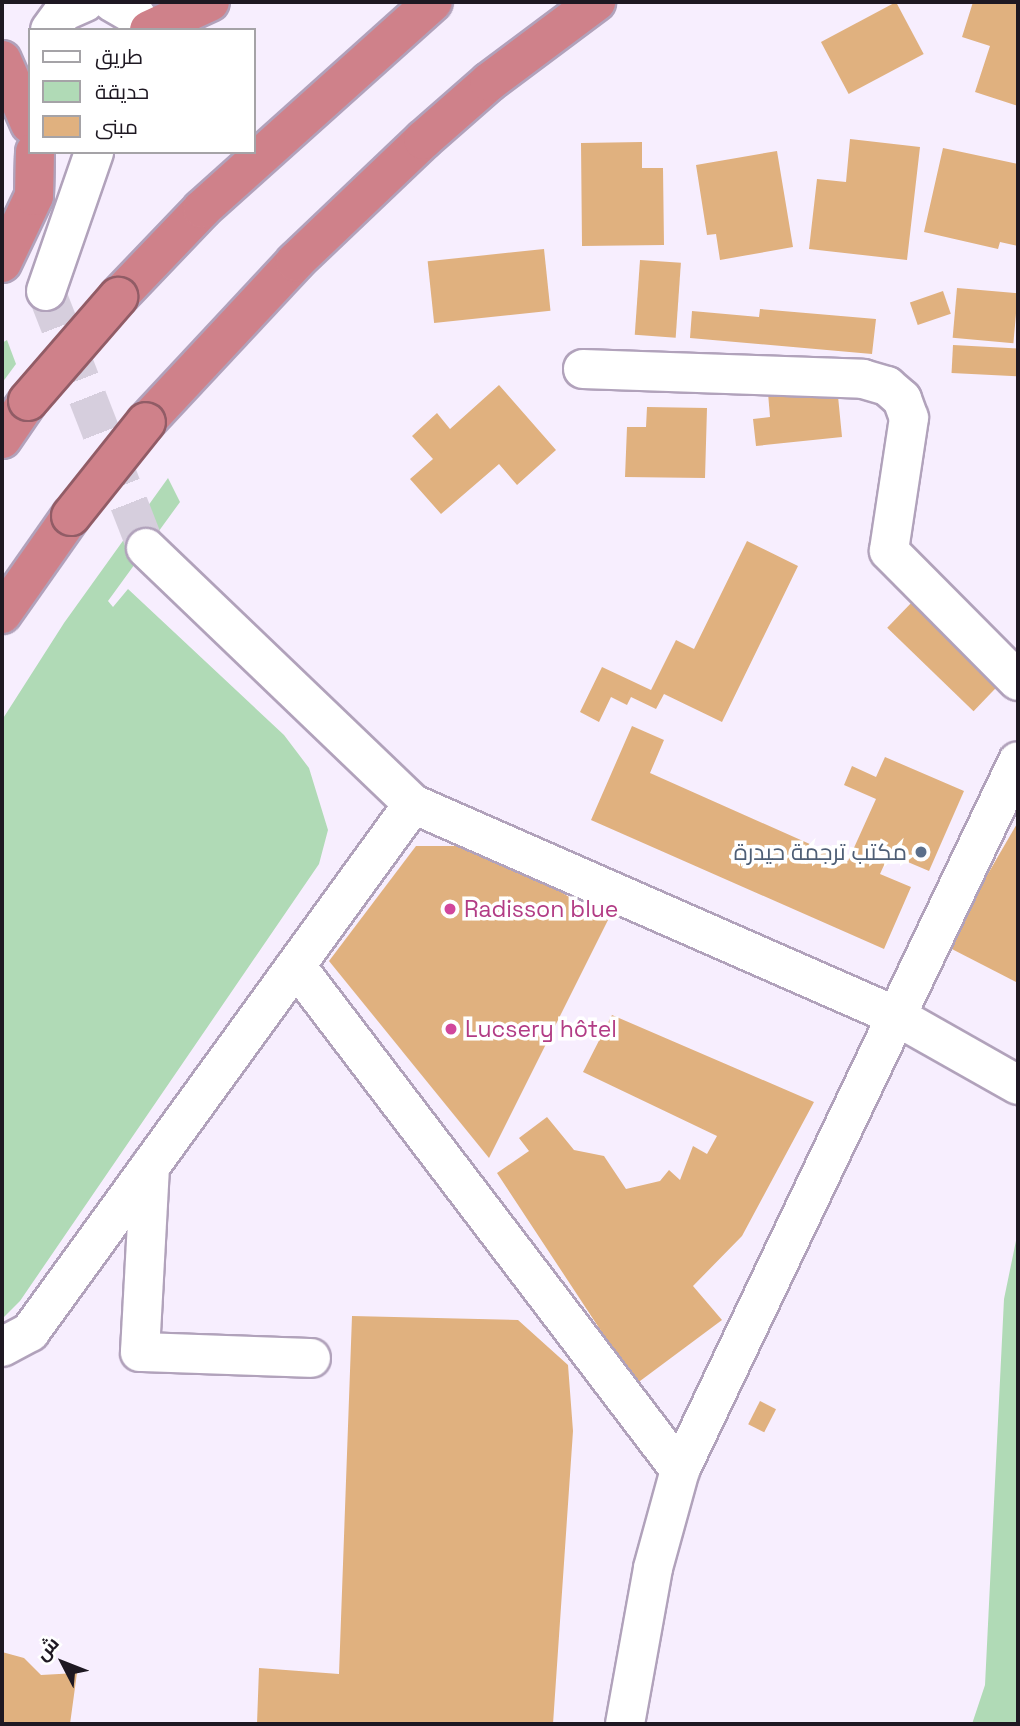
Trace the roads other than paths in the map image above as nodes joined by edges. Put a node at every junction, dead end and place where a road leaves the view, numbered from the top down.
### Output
1 (85, 2) edge
2 (112, 2) edge
3 (210, 2) edge
4 (433, 2) edge
5 (596, 2) edge
6 (51, 28) edge
7 (145, 28) edge
8 (152, 28) edge
9 (16, 77) edge
10 (28, 117) edge
11 (35, 154) edge
12 (93, 154) edge
13 (34, 196) junction
14 (2, 262) edge
15 (583, 369) dead end
16 (2, 439) edge
17 (146, 548) tunnel mouth
18 (2, 614) edge
19 (1018, 681) edge
20 (1018, 761) edge
21 (414, 804) junction
22 (296, 966) junction
23 (896, 1016) junction
24 (1018, 1085) edge
25 (150, 1167) junction
26 (2, 1347) edge
27 (311, 1358) dead end
28 (680, 1470) junction
29 (625, 1724) edge

1 - 6 street
2 - 7 street
3 - 8 highway
4 - 16 highway, bridge
5 - 18 highway, bridge
9 - 10 highway
11 - 13 highway
12 - 13 street
13 - 14 highway
15 - 19 street
17 - 21 street
20 - 23 street
21 - 22 street
21 - 23 street
22 - 25 street
22 - 28 street
23 - 24 street
23 - 28 street
25 - 26 street
25 - 27 street
28 - 29 street

